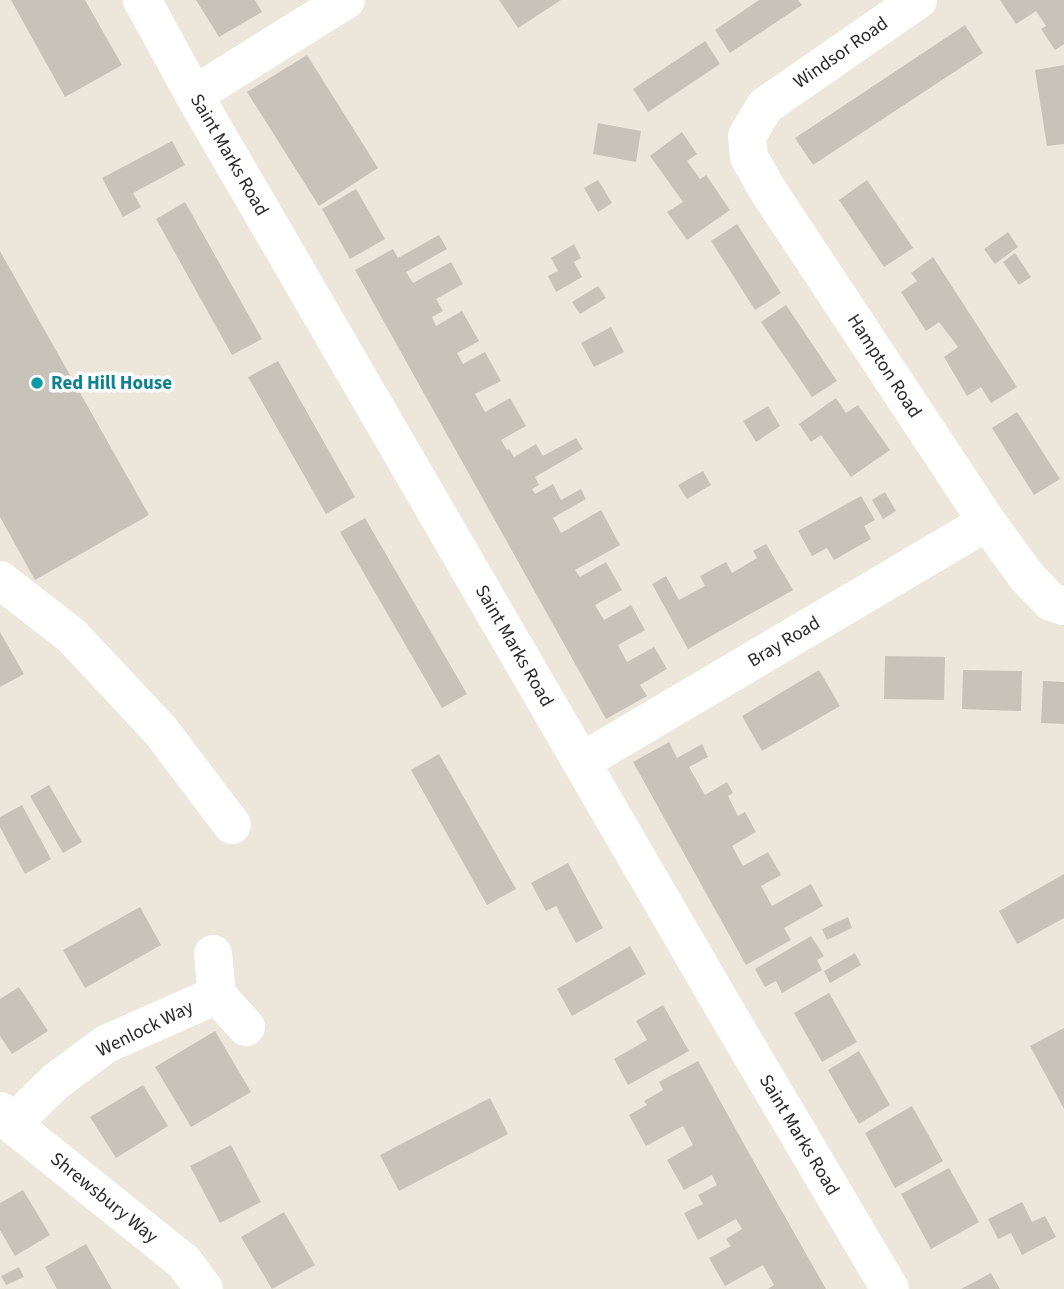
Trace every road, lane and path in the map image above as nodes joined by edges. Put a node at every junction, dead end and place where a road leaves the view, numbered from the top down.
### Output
1 (142, 0) edge
2 (346, 0) edge
3 (918, 0) edge
4 (194, 95) junction
5 (765, 106) joint
6 (987, 522) junction
7 (0, 580) edge
8 (1064, 606) edge
9 (581, 762) junction
10 (232, 825) dead end
11 (213, 954) dead end
12 (217, 995) junction
13 (246, 1027) dead end
14 (6, 1117) edge
15 (204, 1289) edge
16 (890, 1289) edge

1 - 4 street, Saint Marks Road
2 - 4 street
3 - 5 street, Windsor Road
4 - 9 street, Saint Marks Road
5 - 6 street, Hampton Road
6 - 8 street, Hampton Road
6 - 9 street, Bray Road
7 - 10 street
9 - 16 street, Saint Marks Road
11 - 12 street, Wenlock Way
12 - 13 street, Wenlock Way
12 - 14 street, Wenlock Way
14 - 15 street, Shrewsbury Way

